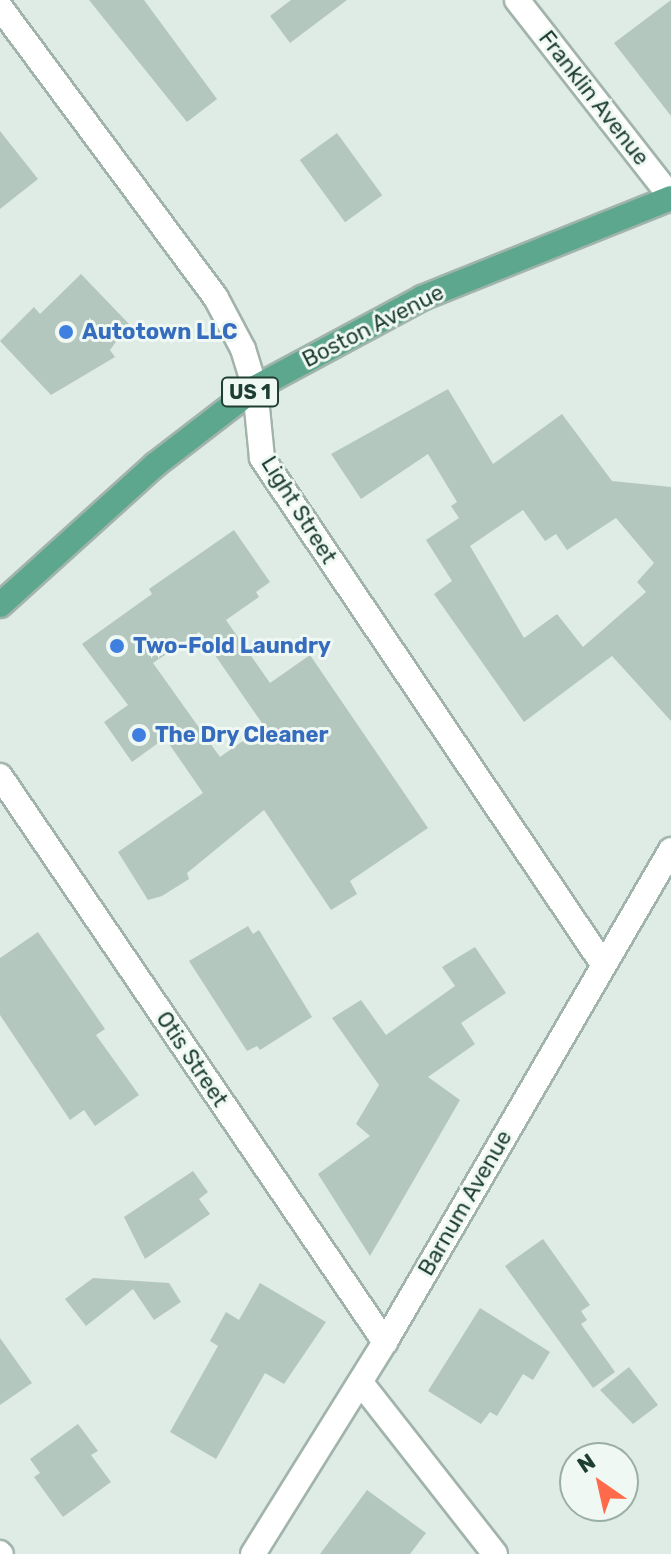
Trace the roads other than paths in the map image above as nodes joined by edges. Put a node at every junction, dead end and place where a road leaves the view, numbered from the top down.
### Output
1 (517, 0) edge
2 (0, 7) edge
3 (671, 197) edge
4 (255, 388) junction
5 (0, 605) edge
6 (0, 776) edge
7 (671, 850) edge
8 (603, 964) junction
9 (385, 1342) junction
10 (361, 1383) junction
11 (253, 1554) edge
12 (495, 1554) edge

1 - 3 street, Franklin Avenue
2 - 4 street, Light Street
3 - 4 main road, Boston Avenue / US 1
4 - 5 main road, Boston Avenue / US 1
4 - 8 street, Light Street
6 - 9 street, Otis Street
7 - 8 street, Barnum Avenue
8 - 9 street, Barnum Avenue
9 - 10 street, Barnum Avenue
10 - 11 street, Barnum Avenue
10 - 12 street

